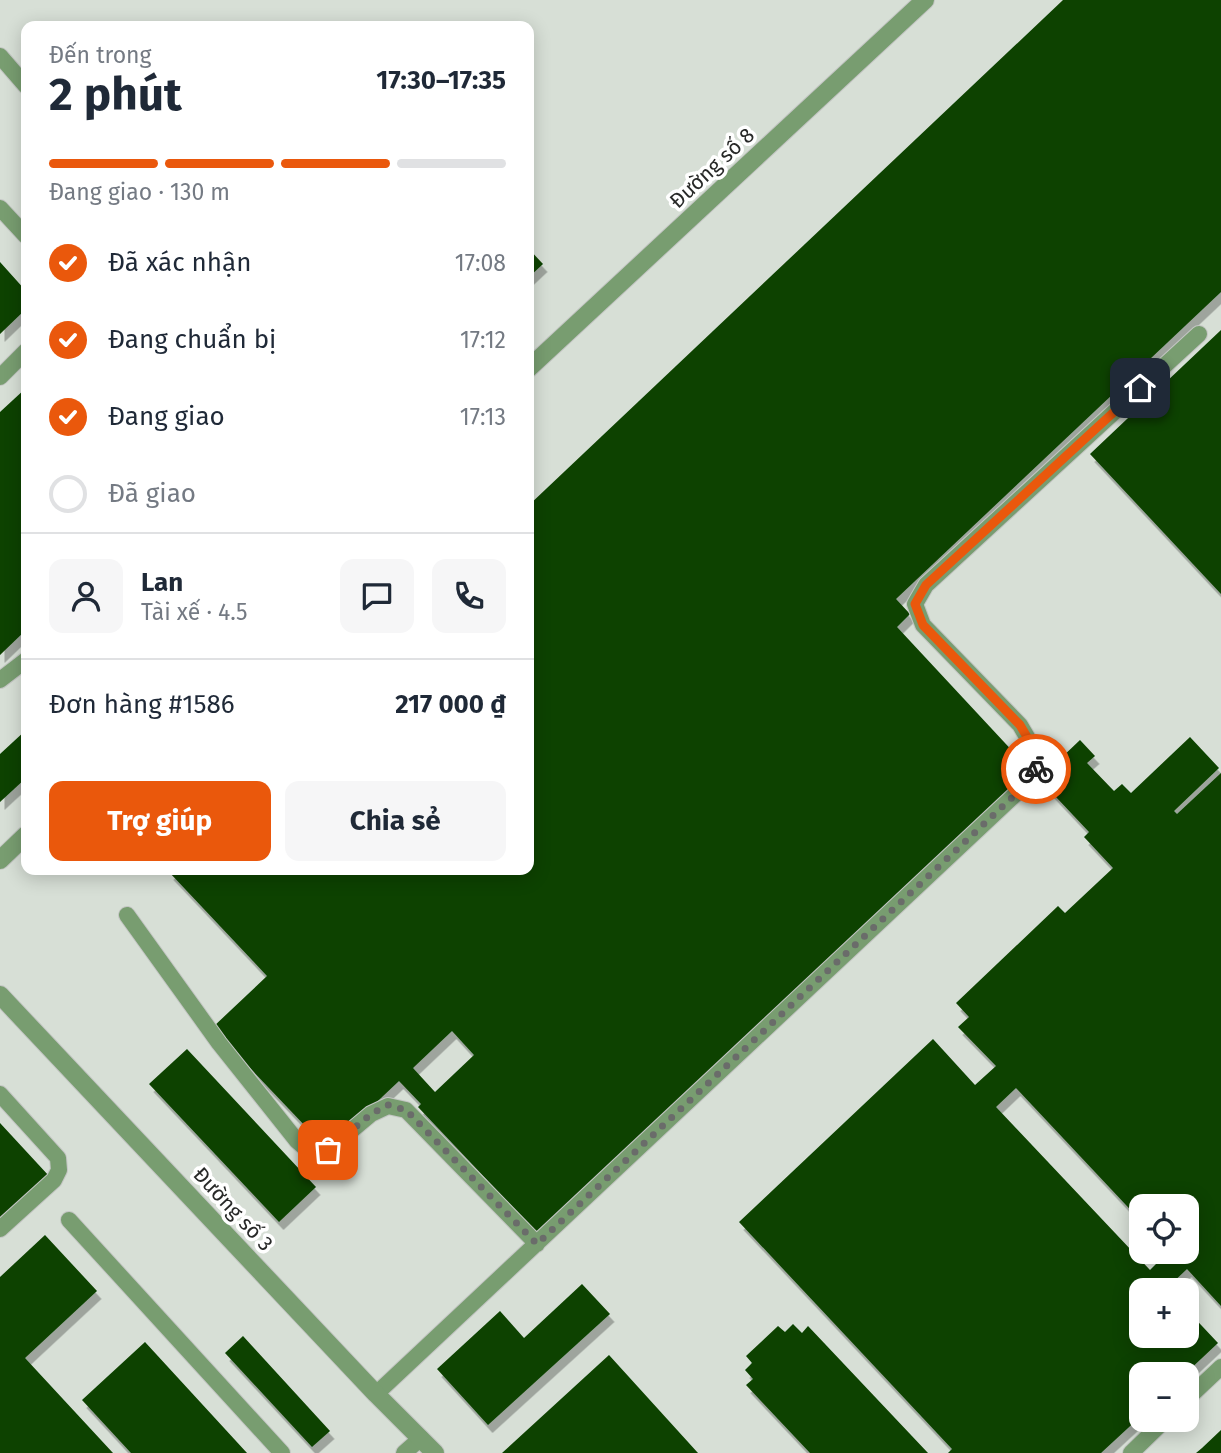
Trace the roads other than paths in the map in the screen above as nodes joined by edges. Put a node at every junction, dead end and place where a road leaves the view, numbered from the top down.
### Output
1 (926, 0) edge
2 (0, 56) edge
3 (21, 80) edge
4 (0, 208) edge
5 (21, 231) edge
6 (1199, 334) dead end
7 (21, 356) edge
8 (534, 363) edge
9 (0, 377) edge
10 (21, 664) edge
11 (0, 680) edge
12 (21, 840) edge
13 (0, 860) edge
14 (127, 915) dead end
15 (0, 995) edge
16 (0, 1094) edge
17 (69, 1220) dead end
18 (0, 1229) edge
19 (537, 1244) junction
20 (1221, 1367) edge
21 (1199, 1388) edge
22 (376, 1394) junction
23 (1153, 1432) edge
24 (421, 1438) junction
25 (282, 1453) edge
26 (404, 1453) edge
27 (435, 1453) edge
28 (1131, 1453) edge

1 - 8 street, Đường số 8
2 - 3 lane
4 - 5 lane
6 - 19 lane
7 - 9 lane
10 - 11 lane
12 - 13 street
14 - 19 lane
15 - 22 street, Đường số 3
16 - 18 lane
17 - 25 lane
19 - 22 lane
20 - 21 lane
22 - 24 street, Đường số 3
23 - 28 lane
24 - 26 lane
24 - 27 street, Đường số 3

